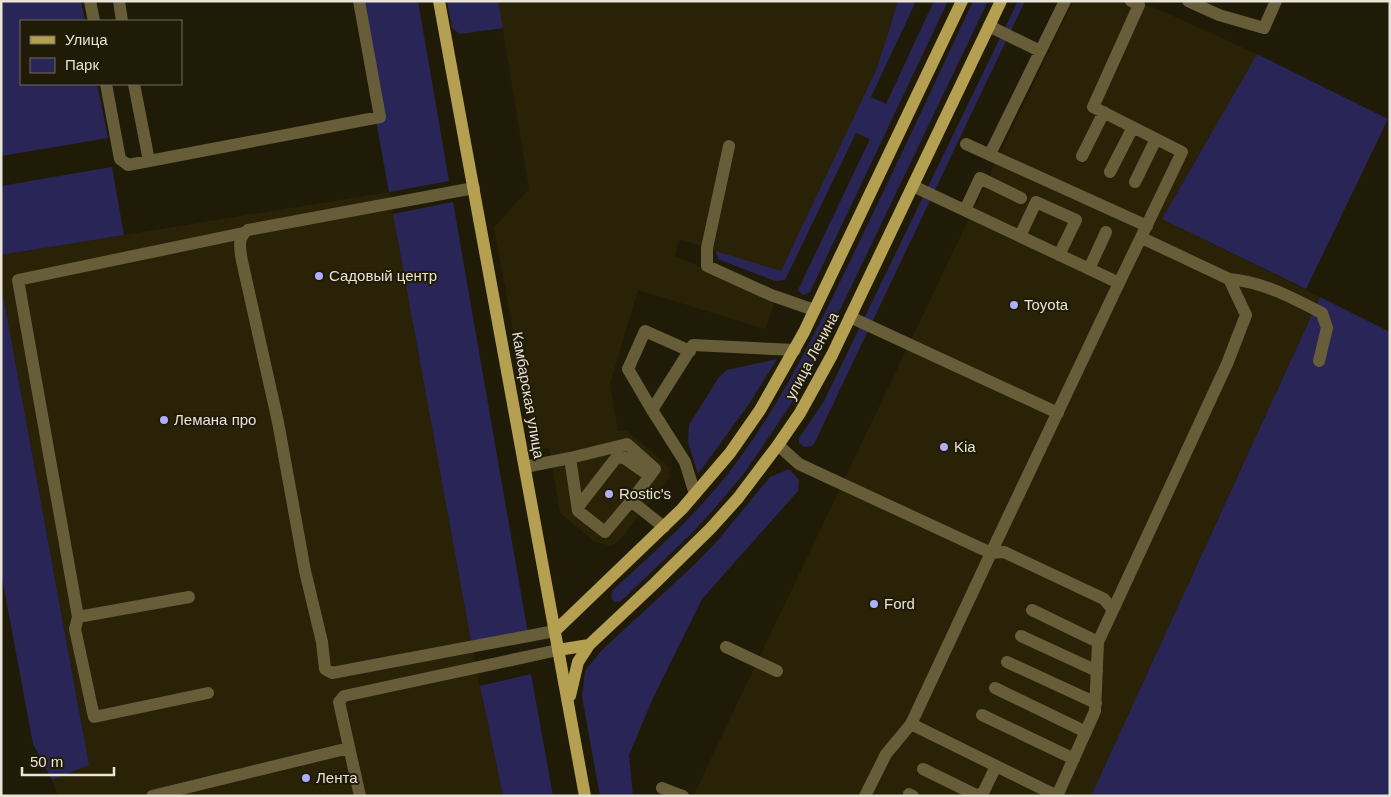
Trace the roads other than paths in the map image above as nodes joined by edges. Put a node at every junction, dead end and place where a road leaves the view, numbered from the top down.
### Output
1 (90, 1) edge
2 (119, 1) edge
3 (359, 1) edge
4 (439, 1) edge
5 (962, 1) edge
6 (1001, 1) edge
7 (1065, 1) edge
8 (1131, 1) edge
9 (1188, 1) edge
10 (1276, 1) edge
11 (94, 20) edge
12 (122, 20) edge
13 (989, 26) junction
14 (1040, 51) junction
15 (106, 85) edge
16 (134, 85) edge
17 (1104, 112) junction
18 (1132, 127) junction
19 (1156, 139) junction
20 (966, 144) dead end
21 (728, 146) dead end
22 (990, 154) junction
23 (1082, 156) dead end
24 (149, 161) junction
25 (1110, 172) dead end
26 (1135, 182) dead end
27 (913, 186) junction
28 (474, 188) junction
29 (1021, 198) dead end
30 (965, 210) junction
31 (1106, 232) dead end
32 (1144, 232) junction
33 (243, 233) junction
34 (1020, 236) junction
35 (1059, 255) junction
36 (1089, 269) junction
37 (1229, 279) junction
38 (1119, 284) junction
39 (814, 310) junction
40 (850, 317) junction
41 (794, 350) junction
42 (690, 351) junction
43 (1319, 361) dead end
44 (652, 410) junction
45 (1058, 413) junction
46 (778, 445) junction
47 (570, 458) junction
48 (525, 467) junction
49 (650, 476) junction
50 (695, 494) junction
51 (631, 501) junction
52 (578, 507) junction
53 (664, 527) junction
54 (991, 553) junction
55 (189, 596) dead end
56 (1032, 610) dead end
57 (1113, 610) junction
58 (78, 617) junction
59 (555, 632) junction
60 (1020, 636) dead end
61 (1098, 642) junction
62 (589, 644) junction
63 (726, 648) dead end
64 (558, 650) junction
65 (1007, 662) dead end
66 (777, 671) dead end
67 (1097, 671) junction
68 (995, 688) dead end
69 (208, 693) dead end
70 (1096, 703) junction
71 (569, 705) junction
72 (982, 715) dead end
73 (911, 724) junction
74 (1086, 732) junction
75 (349, 748) junction
76 (1074, 759) junction
77 (996, 766) junction
78 (924, 769) dead end
79 (662, 788) dead end
80 (1037, 791) edge
81 (152, 796) edge
82 (360, 796) edge
83 (584, 796) edge
84 (684, 796) edge
85 (865, 796) edge
86 (978, 796) edge
87 (1057, 796) edge

1 - 11 lane
2 - 12 lane
3 - 24 lane
4 - 28 main road, Камбарская улица
5 - 39 main road, улица Ленина
6 - 13 main road, улица Ленина
7 - 14 lane
8 - 17 lane
9 - 10 lane
13 - 14 lane
13 - 27 main road, улица Ленина
14 - 22 lane
15 - 24 lane
16 - 24 lane
17 - 18 lane
17 - 23 lane
18 - 19 lane
18 - 25 lane
19 - 26 lane
19 - 32 lane
20 - 22 lane
21 - 39 lane
22 - 32 lane
27 - 30 lane
27 - 40 main road, улица Ленина
28 - 33 lane
28 - 48 main road, Камбарская улица
29 - 30 lane
30 - 34 lane
31 - 36 lane
32 - 37 lane
32 - 38 lane
33 - 58 lane
33 - 59 lane
34 - 35 lane
34 - 35 lane
35 - 36 lane
36 - 38 lane
37 - 43 lane
37 - 57 lane
38 - 45 lane
39 - 41 main road, улица Ленина
40 - 45 lane
40 - 46 main road, улица Ленина
41 - 42 lane
41 - 50 main road, улица Ленина
42 - 44 lane
42 - 44 lane
44 - 50 lane
45 - 54 lane
46 - 54 lane
46 - 62 main road, улица Ленина
47 - 48 lane
47 - 49 lane
47 - 52 lane
48 - 59 main road, Камбарская улица
49 - 51 lane
49 - 52 lane
50 - 53 main road, улица Ленина
51 - 52 lane
51 - 53 lane
53 - 59 main road, улица Ленина
54 - 57 lane
54 - 73 lane
55 - 58 lane
56 - 61 lane
57 - 61 lane
58 - 69 lane
59 - 64 main road, Камбарская улица
60 - 67 lane
61 - 67 lane
62 - 64 main road
62 - 71 main road
63 - 66 lane
64 - 71 main road, Камбарская улица
64 - 75 lane
65 - 70 lane
67 - 70 lane
68 - 74 lane
70 - 74 lane
71 - 83 main road, Камбарская улица
72 - 76 lane
73 - 77 lane
73 - 85 lane
74 - 76 lane
75 - 81 lane
75 - 82 lane
76 - 87 lane
77 - 80 lane
77 - 86 lane
78 - 86 lane
79 - 84 lane
80 - 87 lane

